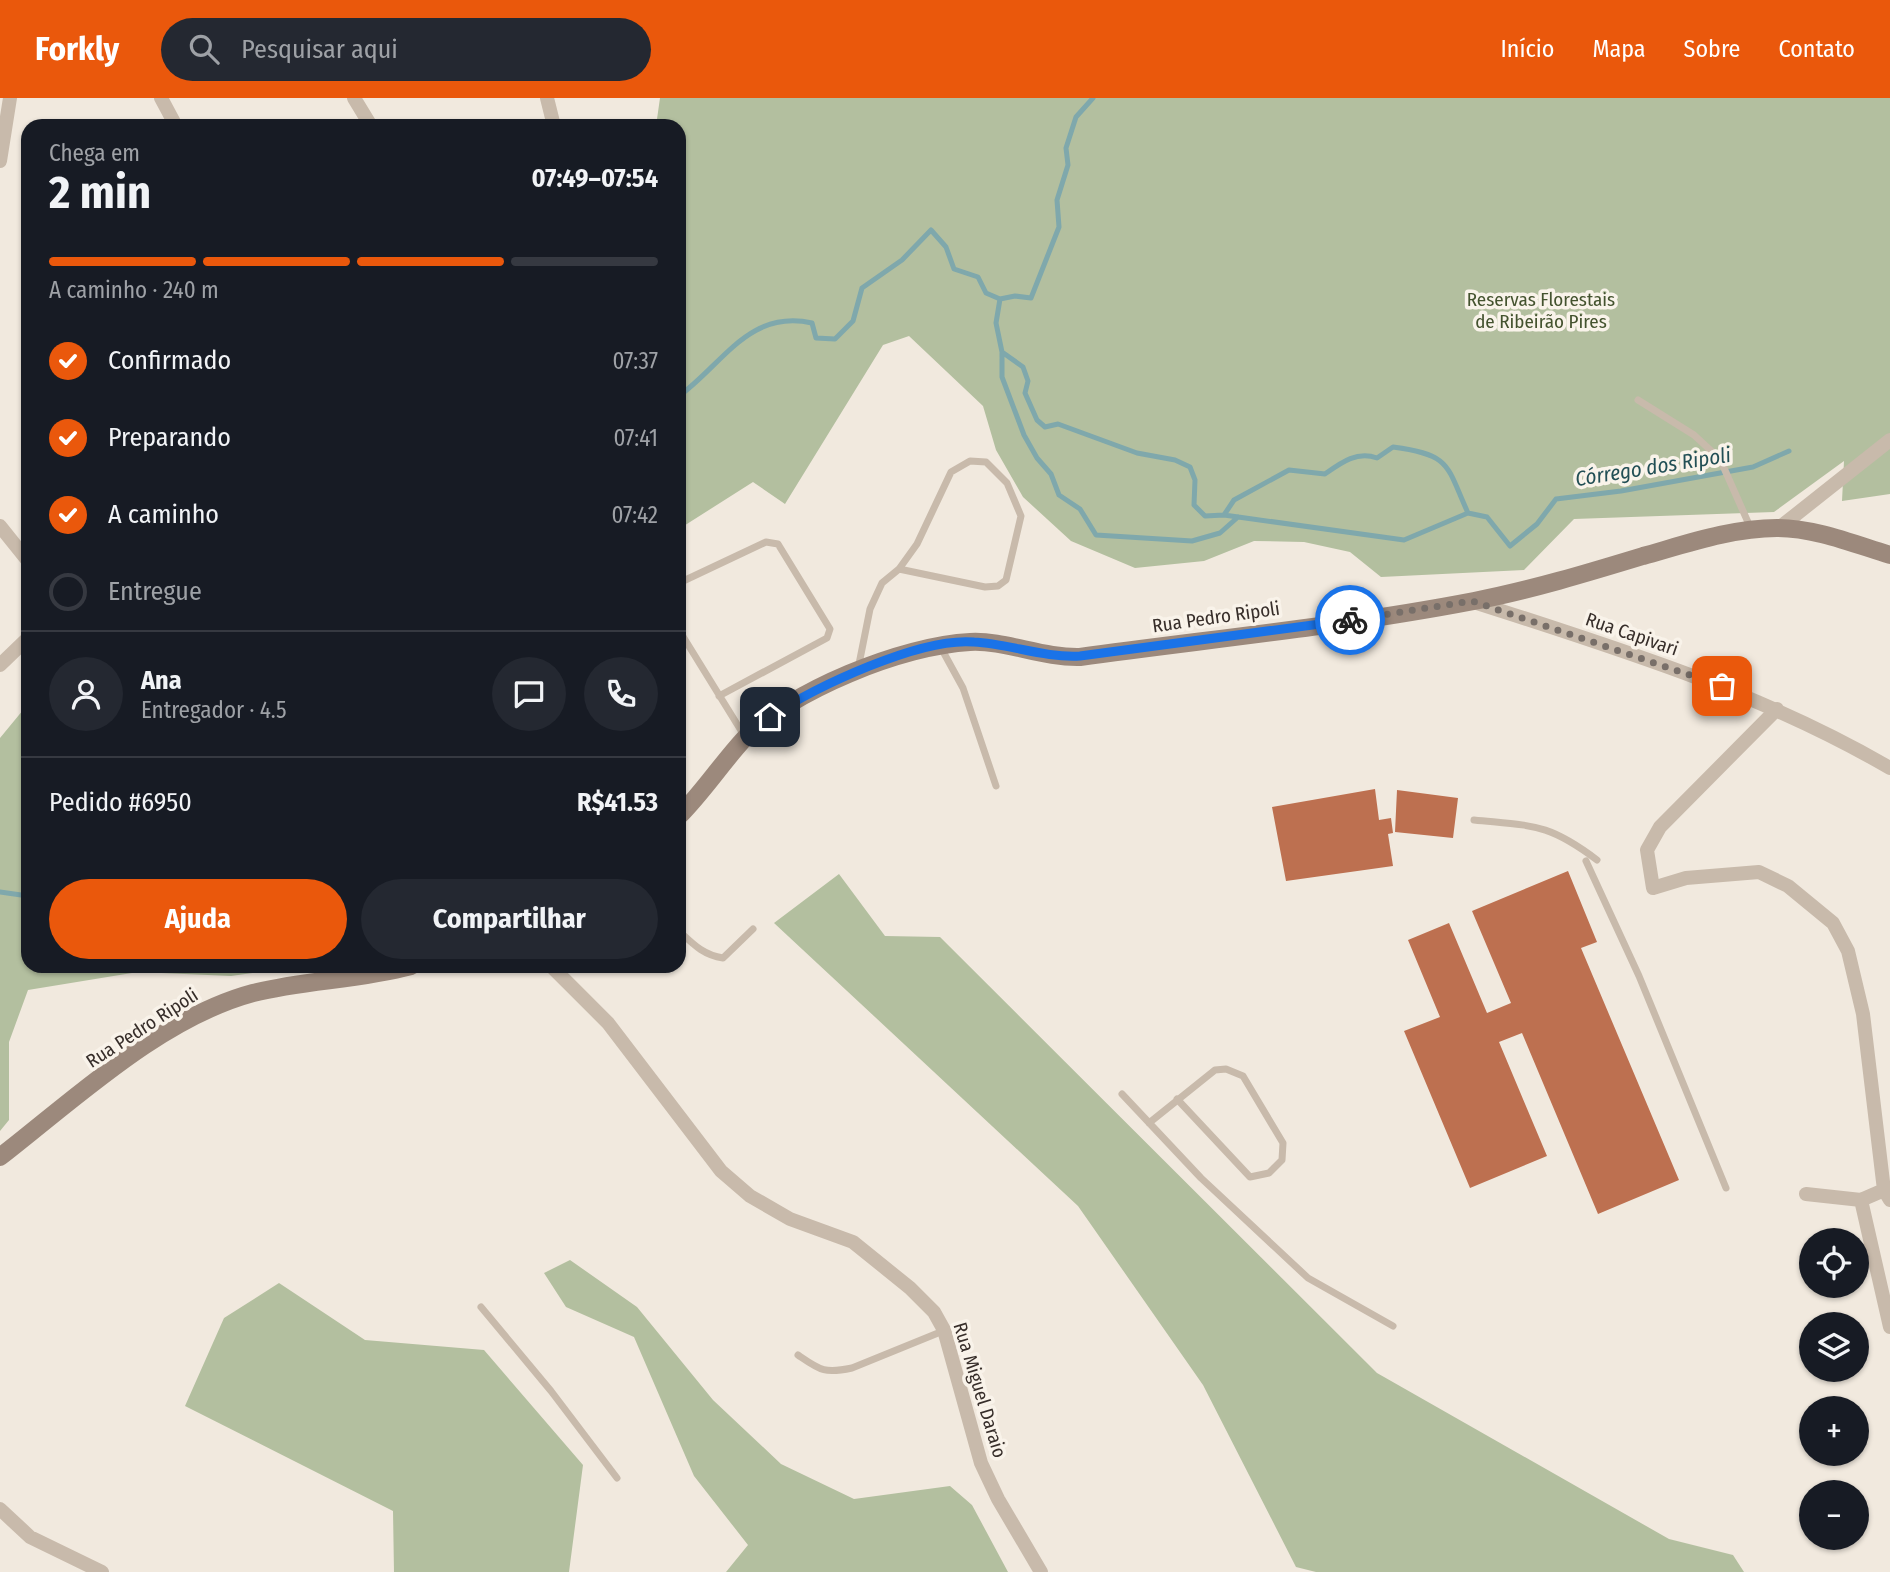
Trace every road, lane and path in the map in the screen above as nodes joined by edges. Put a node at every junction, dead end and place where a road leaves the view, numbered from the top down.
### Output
1 (10, 98) edge
2 (161, 98) edge
3 (354, 98) edge
4 (547, 98) edge
5 (172, 119) edge
6 (367, 119) edge
7 (552, 119) edge
8 (0, 161) edge
9 (1638, 400) dead end
10 (1890, 440) edge
11 (0, 527) edge
12 (1779, 528) junction
13 (1751, 530) junction
14 (21, 552) edge
15 (1890, 555) edge
16 (899, 569) junction
17 (686, 580) edge
18 (1472, 601) junction
19 (686, 642) edge
20 (21, 645) edge
21 (940, 646) junction
22 (0, 665) edge
23 (858, 671) junction
24 (719, 696) junction
25 (1777, 709) junction
26 (746, 738) junction
27 (1890, 768) edge
28 (996, 786) dead end
29 (686, 808) edge
30 (1474, 820) dead end
31 (1598, 860) dead end
32 (1586, 861) dead end
33 (753, 929) dead end
34 (686, 938) edge
35 (370, 973) edge
36 (558, 973) edge
37 (1122, 1094) dead end
38 (1177, 1099) junction
39 (1149, 1122) junction
40 (0, 1157) edge
41 (1726, 1188) dead end
42 (1806, 1194) dead end
43 (1887, 1195) edge
44 (1861, 1200) junction
45 (481, 1307) dead end
46 (1393, 1326) dead end
47 (1890, 1327) edge
48 (944, 1330) junction
49 (798, 1354) dead end
50 (617, 1478) dead end
51 (0, 1509) edge
52 (102, 1572) edge
53 (1041, 1572) edge

1 - 8 street
2 - 5 street
3 - 6 street
4 - 7 street
9 - 13 lane
10 - 12 street
11 - 14 street
12 - 13 street, Rua Pedro Ripoli
12 - 15 street, Rua Pedro Ripoli
13 - 18 street, Rua Pedro Ripoli
16 - 16 lane
16 - 23 lane
17 - 24 lane
18 - 21 street, Rua Pedro Ripoli
18 - 25 street, Rua Capivari
19 - 24 lane
20 - 22 street
21 - 23 street, Rua Pedro Ripoli
21 - 28 lane
23 - 26 street, Rua Pedro Ripoli
24 - 26 lane
25 - 27 street, Rua Capivari
25 - 43 street
26 - 29 street, Rua Pedro Ripoli
30 - 31 lane
32 - 41 lane
33 - 34 lane
35 - 40 street, Rua Pedro Ripoli
36 - 48 street, Rua Miguel Daraio
37 - 39 lane
38 - 38 lane
38 - 39 lane
39 - 46 lane
42 - 44 street
43 - 44 street
44 - 47 street
45 - 50 lane
48 - 49 lane
48 - 53 street, Rua Miguel Daraio
51 - 52 street

